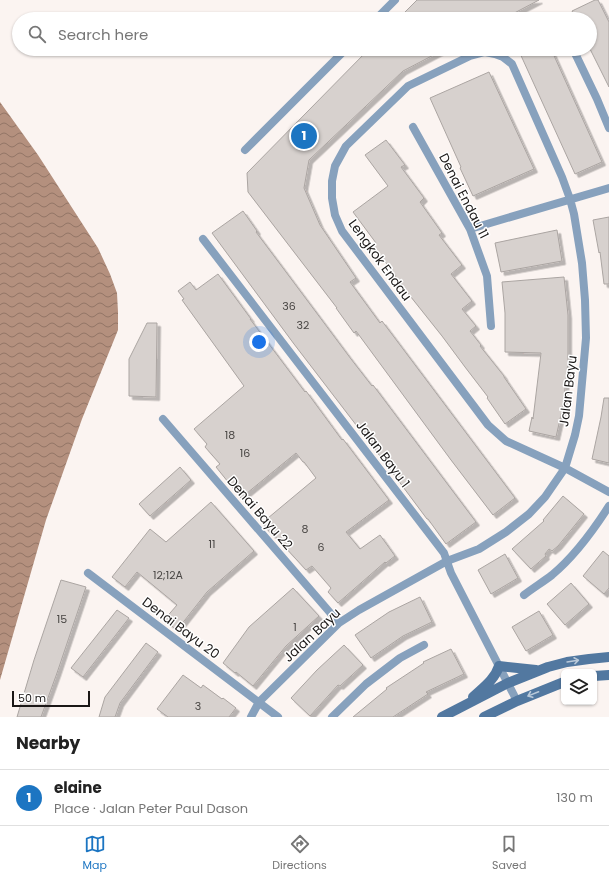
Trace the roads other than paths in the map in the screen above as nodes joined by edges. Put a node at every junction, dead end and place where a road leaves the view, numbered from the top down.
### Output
1 (395, 0) edge
2 (383, 12) edge
3 (339, 56) edge
4 (470, 56) edge
5 (500, 56) edge
6 (576, 56) edge
7 (512, 64) joint
8 (413, 127) dead end
9 (609, 128) edge
10 (245, 150) dead end
11 (609, 188) edge
12 (570, 199) junction
13 (470, 229) junction
14 (203, 239) dead end
15 (492, 326) dead end
16 (163, 419) dead end
17 (565, 468) junction
18 (609, 492) edge
19 (609, 506) edge
20 (447, 561) junction
21 (88, 573) dead end
22 (524, 595) dead end
23 (339, 623) junction
24 (424, 645) dead end
25 (609, 657) edge
26 (499, 666) junction
27 (538, 670) junction
28 (609, 675) edge
29 (597, 676) edge
30 (508, 683) junction
31 (561, 683) edge
32 (516, 701) junction
33 (259, 702) junction
34 (464, 705) junction
35 (251, 717) edge
36 (278, 717) edge
37 (332, 717) edge
38 (442, 717) edge
39 (484, 717) edge

1 - 2 street
3 - 10 street
4 - 17 street, Lengkok Endau
5 - 7 street, Lengkok Endau
6 - 9 street
7 - 12 street, Jalan Bayu
8 - 13 street, Denai Endau 11
11 - 12 street
12 - 13 street
12 - 17 street, Jalan Bayu
13 - 15 street, Denai Endau 11
14 - 20 street, Jalan Bayu 1
16 - 23 street, Denai Bayu 22
17 - 18 street, Lengkok Endau
17 - 20 street, Jalan Bayu
19 - 22 street
20 - 23 street, Jalan Bayu
20 - 26 street, Jalan Bayu 1
21 - 33 street, Denai Bayu 20
23 - 33 street, Jalan Bayu
24 - 37 street
27 -> 25 main road
26 - 27 main road
26 - 30 street, Jalan Bayu 1
26 - 34 main road
27 - 30 main road
28 - 29 main road
30 - 32 street, Jalan Bayu 1
30 - 34 main road
31 -> 32 main road
32 - 39 main road
33 - 35 street, Jalan Bayu
33 - 36 street, Denai Bayu 20
34 - 38 main road

